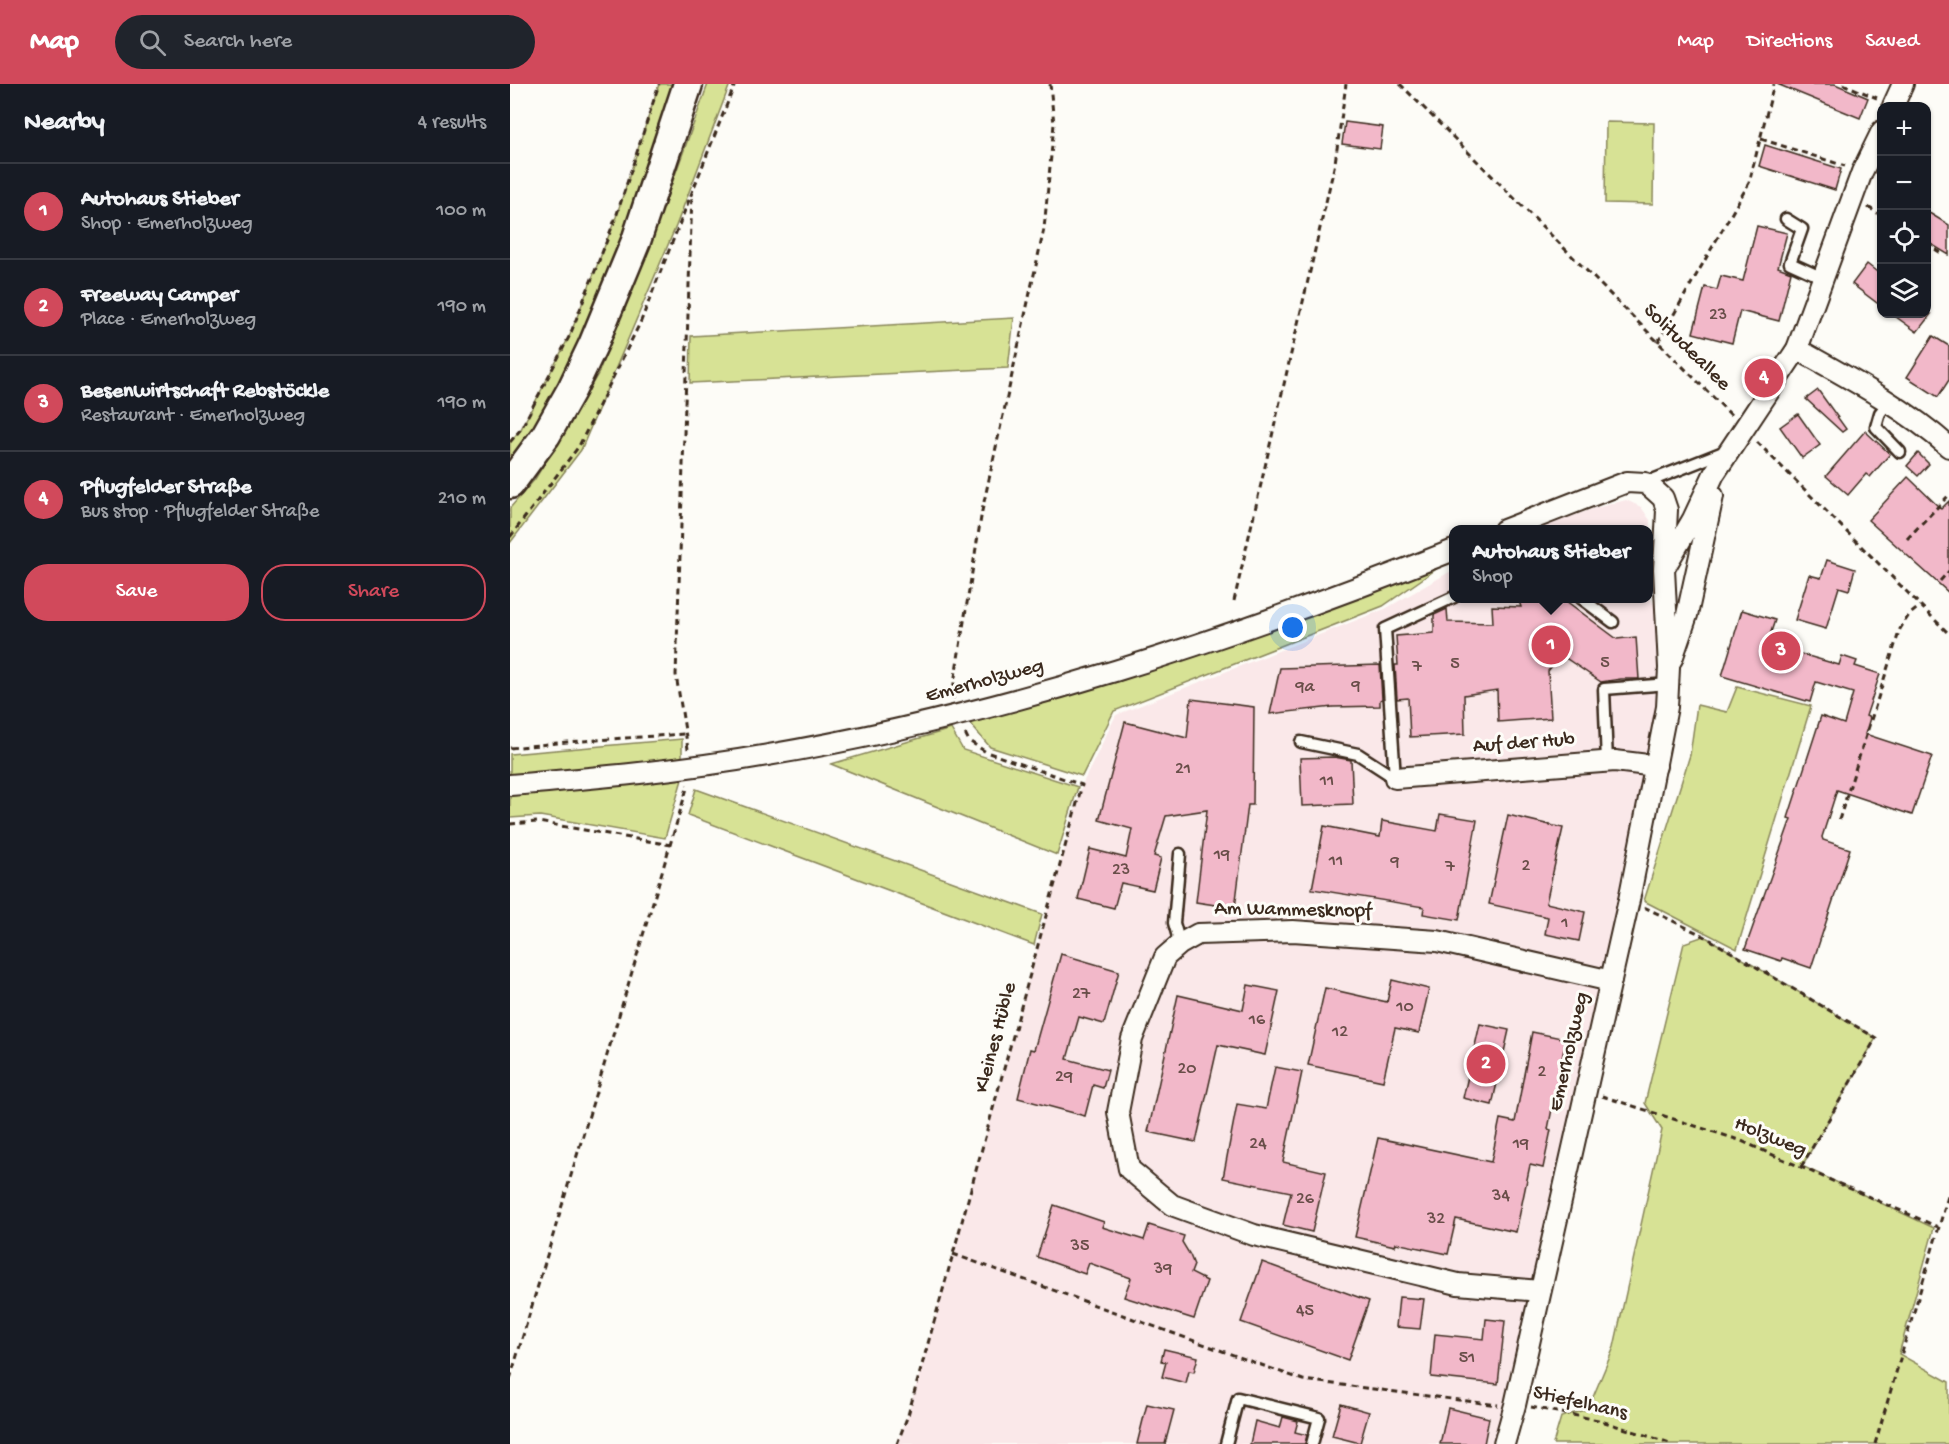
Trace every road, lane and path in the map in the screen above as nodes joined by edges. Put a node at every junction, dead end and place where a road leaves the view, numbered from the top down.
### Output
1 (659, 84) edge
2 (688, 84) edge
3 (735, 84) edge
4 (1050, 84) edge
5 (1346, 84) edge
6 (1400, 84) edge
7 (1774, 84) edge
8 (1843, 84) edge
9 (1903, 84) edge
10 (1884, 102) edge
11 (1890, 102) edge
12 (1761, 139) junction
13 (1877, 140) edge
14 (1862, 172) junction
15 (692, 194) junction
16 (1786, 219) dead end
17 (1931, 247) edge
18 (1943, 254) dead end
19 (1823, 278) junction
20 (1658, 342) junction
21 (1797, 349) junction
22 (1888, 403) junction
23 (1744, 429) junction
24 (1946, 439) edge
25 (510, 442) edge
26 (1729, 450) junction
27 (1900, 452) dead end
28 (1645, 483) junction
29 (510, 484) edge
30 (1949, 495) edge
31 (1517, 525) edge
32 (510, 537) edge
33 (1907, 539) dead end
34 (1449, 552) edge
35 (1664, 569) junction
36 (1949, 571) edge
37 (1940, 581) dead end
38 (1449, 599) edge
39 (1234, 601) dead end
40 (1588, 603) edge
41 (1920, 606) junction
42 (1613, 622) dead end
43 (1949, 634) edge
44 (1669, 676) junction
45 (956, 715) junction
46 (684, 734) junction
47 (1302, 742) dead end
48 (510, 748) edge
49 (1607, 762) junction
50 (690, 766) junction
51 (1656, 766) junction
52 (1395, 778) junction
53 (510, 785) edge
54 (1839, 820) dead end
55 (510, 824) edge
56 (671, 845) junction
57 (1180, 855) dead end
58 (1629, 900) junction
59 (1180, 944) junction
60 (1611, 981) junction
61 (1586, 1091) junction
62 (1802, 1167) junction
63 (1949, 1193) edge
64 (1938, 1227) junction
65 (953, 1254) junction
66 (1540, 1291) junction
67 (510, 1379) edge
68 (1515, 1405) junction
69 (897, 1444) edge
70 (1226, 1444) edge
71 (1312, 1444) edge
72 (1504, 1444) edge
73 (1673, 1444) edge
74 (1875, 1444) edge

1 - 25 path
2 - 29 main road
3 - 15 path
4 - 45 path
5 - 39 path
6 - 20 path, Solitudeallee
7 - 12 path
8 - 10 path
9 - 11 street
12 - 14 path
12 - 20 path
13 - 14 street, Emerholzweg
14 - 19 street, Emerholzweg
15 - 32 path
15 - 46 path
16 - 19 lane
17 - 18 path
19 - 21 street, Emerholzweg
20 - 23 path, Solitudeallee
21 - 22 street
21 - 23 street, Emerholzweg
22 - 24 street
22 - 27 lane
23 - 26 street, Emerholzweg
23 - 41 path, Solitudeallee
26 - 28 lane
26 - 35 street, Emerholzweg
26 - 44 street, Emerholzweg
28 - 31 street
28 - 35 street, Emerholzweg
30 - 33 path
34 - 45 street, Emerholzweg
35 - 44 street, Emerholzweg
36 - 37 path
38 - 52 lane
40 - 42 lane
41 - 43 path, Solitudeallee
41 - 54 path
44 - 49 lane
44 - 51 street, Emerholzweg
45 - 50 street, Emerholzweg
45 - 65 path, Kleines Hüble
46 - 48 path
46 - 50 path
47 - 52 lane
49 - 51 street, Auf der Hub
49 - 52 street, Auf der Hub
50 - 53 street, Emerholzweg
50 - 56 path
51 - 58 street, Emerholzweg
55 - 56 path
56 - 67 path
57 - 59 lane
58 - 60 street, Emerholzweg
58 - 62 path
59 - 60 street, Am Wammesknopf
59 - 66 street, Am Wammesknopf
60 - 61 street, Emerholzweg
61 - 62 path, Holzweg
61 - 66 street, Emerholzweg
62 - 64 path, Holzweg
63 - 64 path
64 - 74 path
65 - 68 path, Stiefelhans
65 - 69 path, Kleines Hüble
66 - 68 street, Emerholzweg
68 - 72 street, Emerholzweg
68 - 73 path, Stiefelhans
70 - 71 lane

